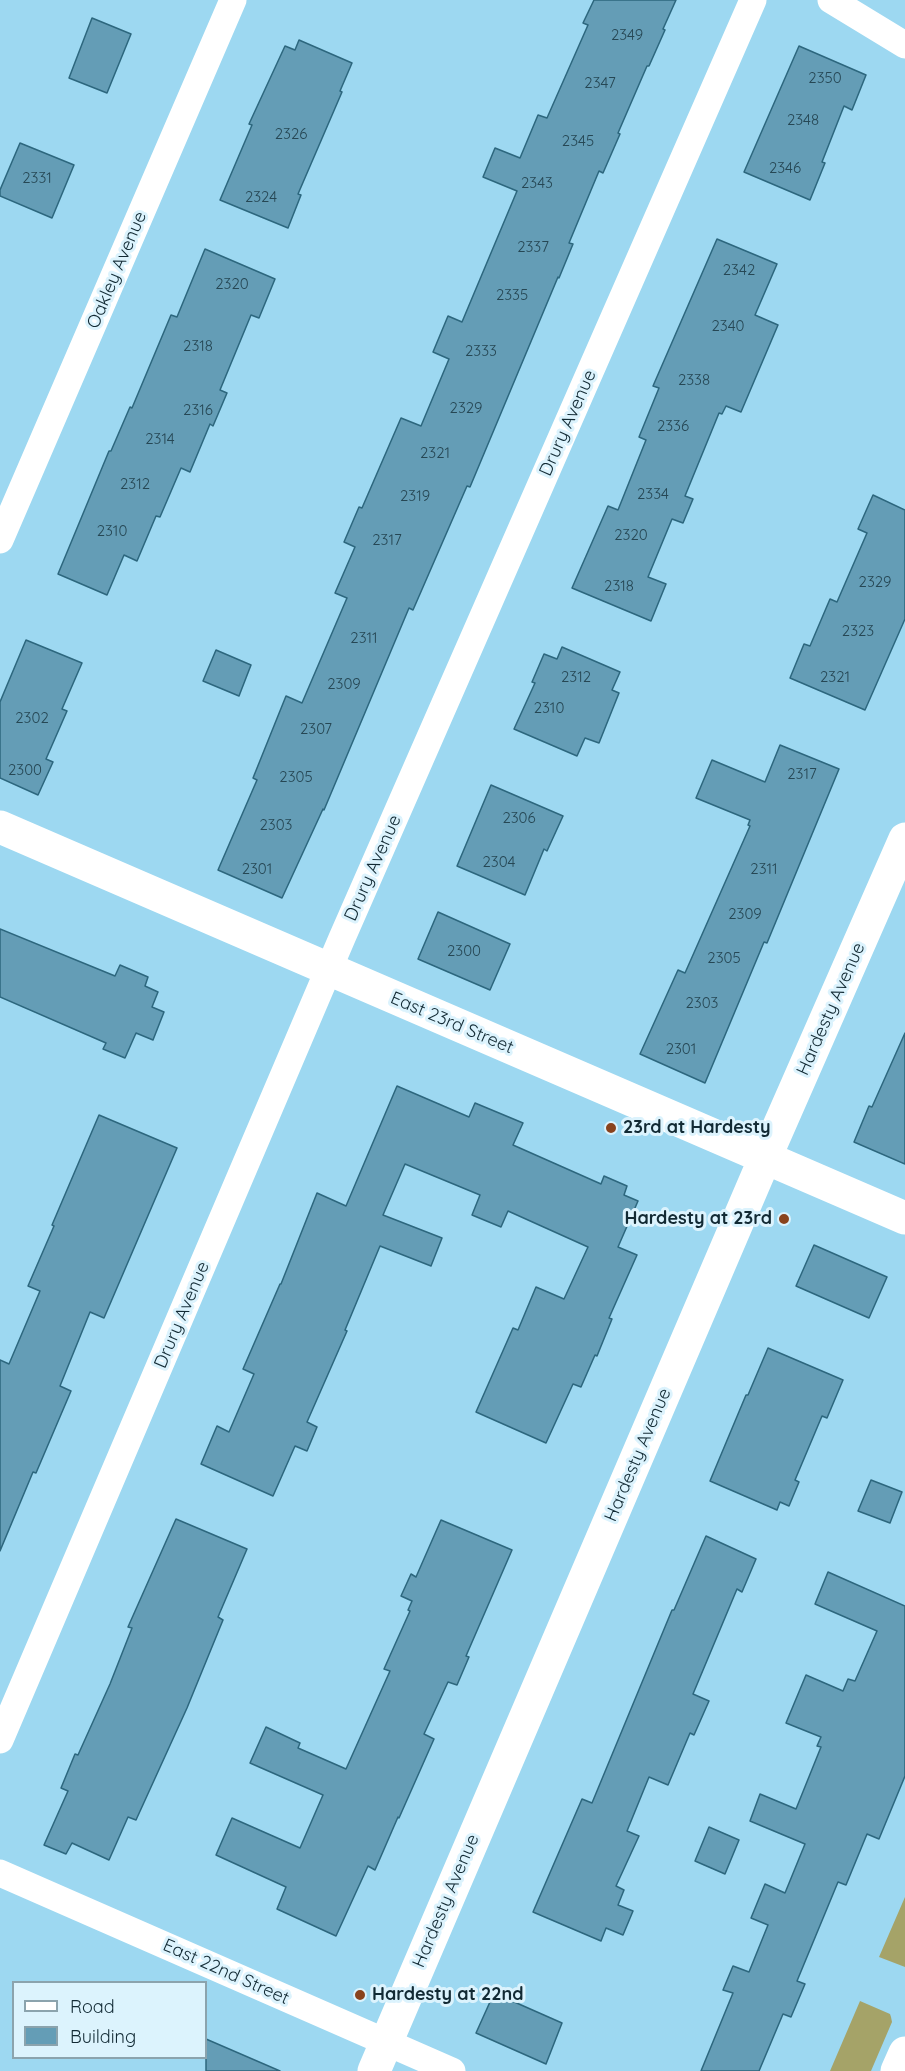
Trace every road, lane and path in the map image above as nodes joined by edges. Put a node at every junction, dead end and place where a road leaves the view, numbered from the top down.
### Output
1 (233, 0) edge
2 (753, 0) edge
3 (831, 0) edge
4 (905, 45) edge
5 (0, 540) edge
6 (0, 827) edge
7 (905, 839) edge
8 (329, 970) junction
9 (765, 1158) junction
10 (905, 1218) edge
11 (0, 1740) edge
12 (0, 1873) edge
13 (386, 2042) junction
14 (905, 2053) edge
15 (374, 2071) edge
16 (452, 2071) edge
17 (897, 2071) edge

1 - 5 street, Oakley Avenue
2 - 8 street, Drury Avenue
3 - 4 street
6 - 8 main road, East 23rd Street
7 - 9 main road, Hardesty Avenue
8 - 9 main road, East 23rd Street
8 - 11 street, Drury Avenue
9 - 10 main road, East 23rd Street
9 - 13 main road, Hardesty Avenue
12 - 13 street, East 22nd Street
13 - 15 main road, Hardesty Avenue
13 - 16 street, East 22nd Street
14 - 17 main road

